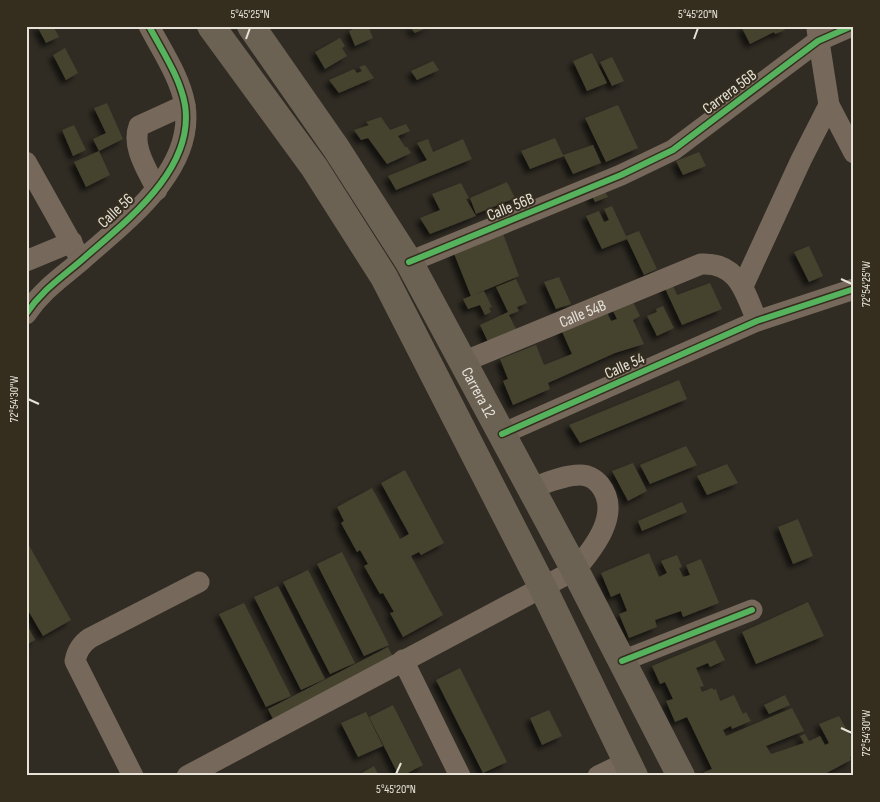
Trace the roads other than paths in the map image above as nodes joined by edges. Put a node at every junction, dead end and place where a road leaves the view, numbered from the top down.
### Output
1 (148, 26) edge
2 (211, 26) edge
3 (251, 26) edge
4 (852, 26) edge
5 (818, 33) edge
6 (185, 105) junction
7 (830, 105) junction
8 (854, 153) edge
9 (26, 162) edge
10 (621, 175) joint
11 (157, 190) junction
12 (72, 242) junction
13 (81, 260) junction
14 (26, 261) edge
15 (409, 262) junction
16 (743, 286) junction
17 (854, 289) edge
18 (26, 314) edge
19 (757, 321) junction
20 (463, 362) junction
21 (502, 434) junction
22 (532, 488) junction
23 (575, 570) junction
24 (199, 582) dead end
25 (543, 588) junction
26 (752, 610) dead end
27 (403, 660) junction
28 (622, 661) junction
29 (630, 769) edge
30 (133, 776) edge
31 (187, 776) edge
32 (460, 776) edge
33 (598, 776) edge
34 (681, 776) edge

1 - 6 street
2 - 25 main road, Carrera 12
3 - 15 main road, Carrera 12
4 - 5 street, Carrera 56B
5 - 7 street
5 - 10 street, Carrera 56B
6 - 11 street, Calle 56
6 - 11 street
7 - 8 street
7 - 16 street
9 - 12 street
10 - 15 street, Calle 56B
11 - 13 street, Calle 56
12 - 13 street
12 - 14 street
13 - 18 street, Calle 56
15 - 20 main road, Carrera 12
16 - 19 street
16 - 20 street, Calle 54B
17 - 19 street, Calle 54
19 - 21 street, Calle 54
20 - 21 main road, Carrera 12
21 - 22 main road, Carrera 12
22 - 23 main road, Carrera 12
22 - 23 street
23 - 25 street
23 - 28 main road, Carrera 12
24 - 30 street
25 - 27 street
25 - 29 main road, Carrera 12
26 - 28 street
27 - 31 street
27 - 32 street
28 - 34 main road, Carrera 12
29 - 33 street

